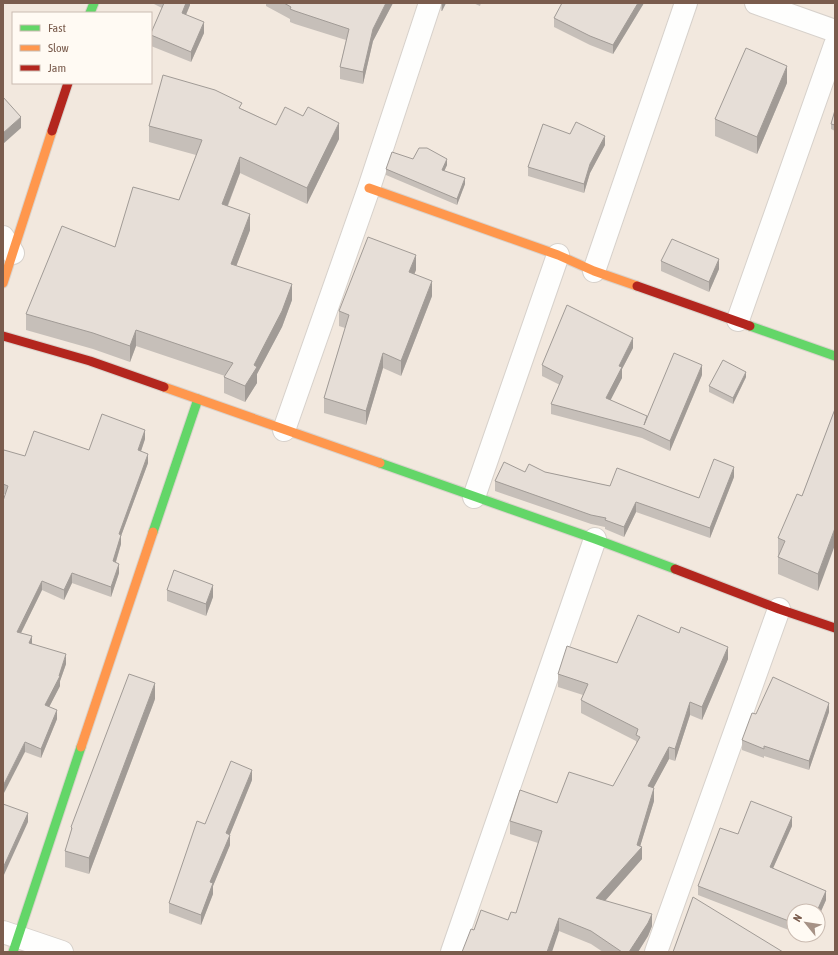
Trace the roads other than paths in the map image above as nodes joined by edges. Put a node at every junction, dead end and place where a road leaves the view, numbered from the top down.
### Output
1 (430, 3) edge
2 (686, 3) edge
3 (756, 3) edge
4 (835, 31) edge
5 (835, 45) edge
6 (68, 84) edge
7 (369, 188) junction
8 (8, 245) edge
9 (558, 255) junction
10 (594, 271) junction
11 (3, 283) edge
12 (738, 320) junction
13 (3, 336) edge
14 (835, 356) edge
15 (198, 399) junction
16 (284, 430) junction
17 (474, 497) junction
18 (595, 539) junction
19 (779, 609) junction
20 (835, 628) edge
21 (11, 941) edge
22 (62, 952) edge
23 (452, 952) edge
24 (656, 952) edge

1 - 7 street
2 - 10 street
3 - 4 street
5 - 12 street
6 - 8 street
7 - 9 street
7 - 16 street
8 - 11 street
9 - 10 street
9 - 17 street
10 - 12 street
12 - 14 street
13 - 15 street
15 - 16 street
15 - 21 street
16 - 17 street
17 - 18 street
18 - 19 street
18 - 23 street
19 - 20 street
19 - 24 street
21 - 22 street

